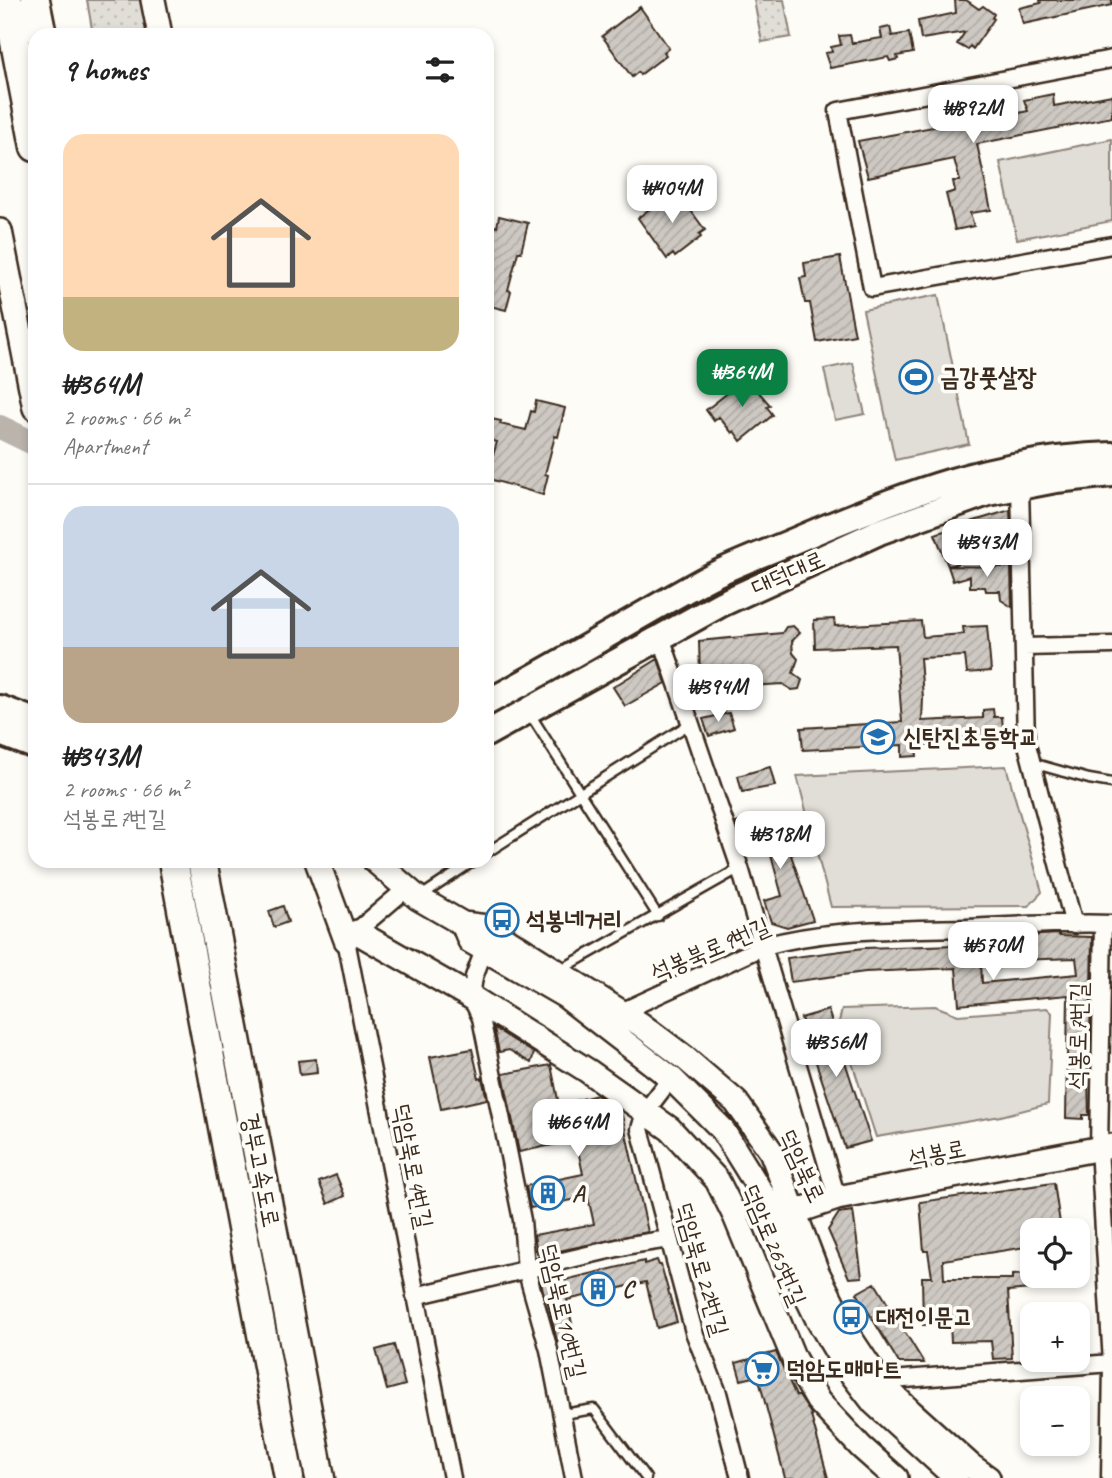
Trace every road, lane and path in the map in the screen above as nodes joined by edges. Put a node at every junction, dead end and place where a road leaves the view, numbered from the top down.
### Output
1 (6, 0) edge
2 (35, 0) edge
3 (153, 0) edge
4 (41, 28) edge
5 (159, 28) edge
6 (1112, 59) edge
7 (28, 112) edge
8 (0, 231) edge
9 (1112, 245) edge
10 (28, 373) edge
11 (1112, 455) edge
12 (1112, 474) edge
13 (1020, 486) junction
14 (662, 637) junction
15 (1112, 645) edge
16 (1024, 647) junction
17 (494, 698) edge
18 (0, 708) edge
19 (529, 711) junction
20 (28, 718) edge
21 (691, 723) junction
22 (494, 730) edge
23 (0, 733) edge
24 (28, 743) edge
25 (1032, 763) junction
26 (1112, 783) edge
27 (579, 792) junction
28 (494, 848) edge
29 (740, 867) junction
30 (174, 868) edge
31 (203, 868) edge
32 (320, 868) edge
33 (383, 868) edge
34 (402, 868) edge
35 (460, 868) edge
36 (412, 893) junction
37 (657, 916) junction
38 (463, 924) junction
39 (1107, 924) edge
40 (1074, 925) junction
41 (351, 936) junction
42 (764, 946) junction
43 (484, 950) junction
44 (558, 971) junction
45 (471, 997) junction
46 (621, 1012) junction
47 (671, 1079) junction
48 (645, 1112) junction
49 (1105, 1147) edge
50 (837, 1198) junction
51 (796, 1212) junction
52 (773, 1220) junction
53 (668, 1240) junction
54 (526, 1269) junction
55 (415, 1296) junction
56 (1112, 1364) edge
57 (879, 1381) junction
58 (563, 1414) junction
59 (289, 1478) edge
60 (320, 1478) edge
61 (452, 1478) edge
62 (574, 1478) edge
63 (646, 1478) edge
64 (740, 1478) edge
65 (895, 1478) edge
66 (956, 1478) edge
67 (988, 1478) edge
68 (1110, 1478) edge

1 - 7 highway
2 - 4 highway
3 - 5 street
6 - 9 street
8 - 10 street
11 - 17 main road, 대덕대로
12 - 13 main road, 대덕대로
13 - 14 main road, 대덕대로
13 - 16 street
14 - 19 main road, 대덕대로
14 - 21 street
15 - 16 street
16 - 25 street
18 - 20 main road
19 - 22 main road, 대덕대로
19 - 27 lane
21 - 27 lane
21 - 29 street
23 - 24 main road
25 - 26 lane
25 - 40 street
27 - 28 lane
27 - 37 lane
29 - 37 lane
29 - 42 street
30 - 59 highway, 경부고속도로
31 - 60 highway, 경부고속도로
32 - 41 street
33 - 36 street, 덕암북로
34 - 36 street
35 - 36 lane
36 - 38 street, 덕암북로
36 - 41 street
37 - 44 lane
38 - 43 street, 덕암북로
38 - 44 street, 덕암북로
39 - 40 street, 석봉북로9번길
39 - 49 street, 석봉로7번길
40 - 42 street, 석봉북로9번길
41 - 45 street, 덕암로265번길
41 - 55 street, 덕암북로4번길
42 - 46 street, 석봉북로9번길
42 - 50 street
43 - 45 street
43 - 47 street, 덕암북로
44 - 46 street, 덕암북로
45 - 48 street, 덕암로265번길
45 - 54 street, 덕암북로10번길
46 - 51 street, 덕암북로
47 - 48 street
47 - 52 street, 덕암북로
48 - 53 street, 덕암북로22번길
48 - 65 street, 덕암로265번길
49 - 50 street, 석봉로
49 - 56 street, 석봉로7번길
50 - 51 street, 석봉로
51 - 52 street, 석봉로
51 - 57 street, 덕암북로
52 - 66 street, 덕암북로
53 - 54 street
53 - 64 street, 덕암북로22번길
54 - 55 street
54 - 58 street, 덕암북로10번길
55 - 61 street, 덕암북로4번길
56 - 57 street
56 - 68 street, 석봉로7번길
57 - 67 street, 덕암북로
58 - 62 street, 덕암북로10번길
58 - 63 lane

